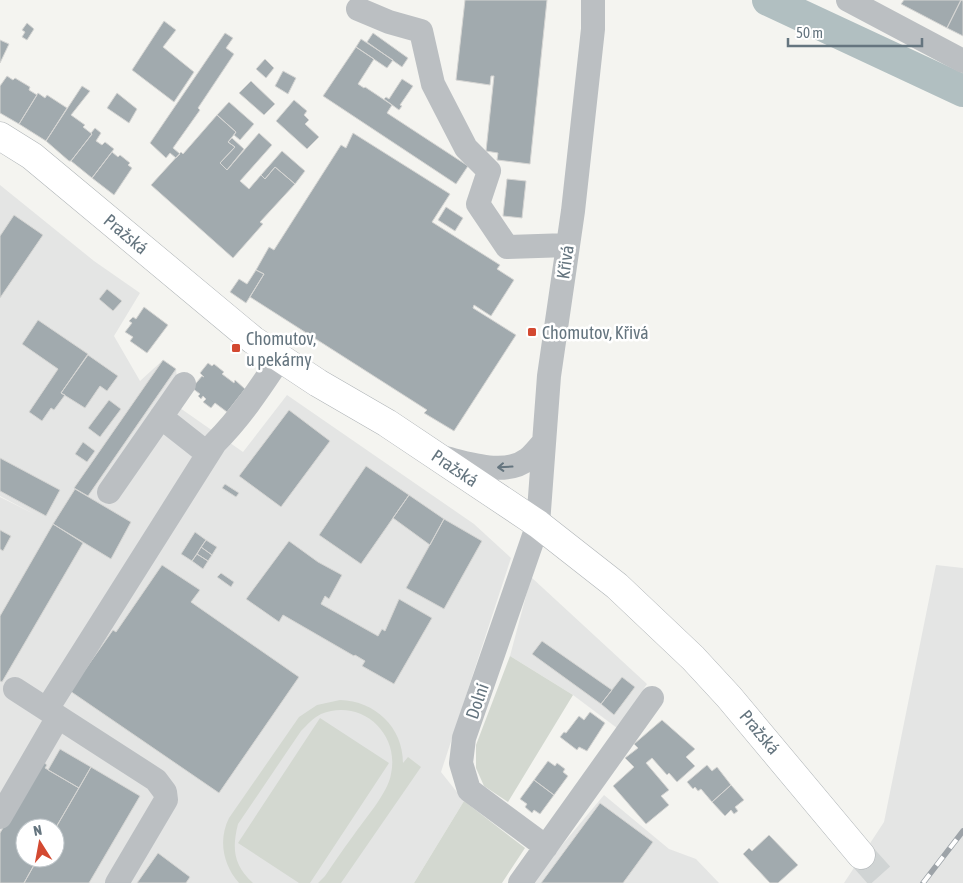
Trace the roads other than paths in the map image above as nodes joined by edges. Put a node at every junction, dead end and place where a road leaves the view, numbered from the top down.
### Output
1 (593, 0) edge
2 (848, 0) edge
3 (358, 9) dead end
4 (963, 60) edge
5 (0, 136) edge
6 (568, 245) junction
7 (280, 358) junction
8 (184, 384) dead end
9 (161, 417) junction
10 (544, 442) junction
11 (208, 454) junction
12 (437, 456) junction
13 (109, 492) dead end
14 (538, 524) junction
15 (15, 689) dead end
16 (652, 698) dead end
17 (52, 713) junction
18 (0, 817) edge
19 (546, 848) junction
20 (862, 855) tunnel mouth
21 (117, 883) edge
22 (520, 883) edge

1 - 6 street, Křivá
2 - 4 street
3 - 6 street
5 - 7 main road, Pražská
6 - 10 street, Křivá
7 - 11 street
7 - 12 main road, Pražská
8 - 9 street
9 - 11 street
9 - 13 street
10 -> 12 street
10 - 14 street, Křivá
11 - 17 street
12 - 14 main road, Pražská
14 - 19 street, Dolní
14 - 20 main road, Pražská
15 - 17 street
16 - 19 street
17 - 18 street
17 - 21 street
19 - 22 street

